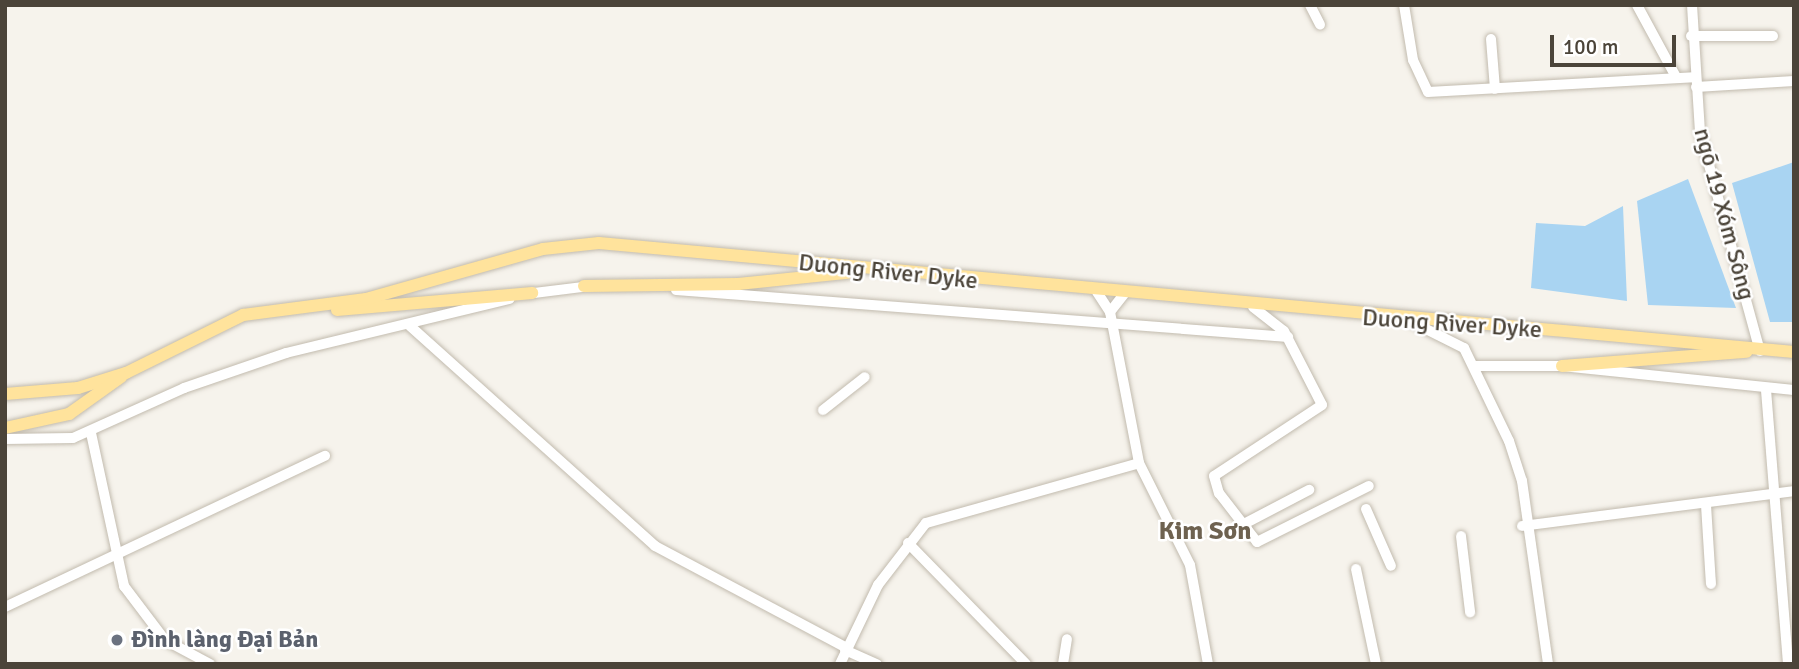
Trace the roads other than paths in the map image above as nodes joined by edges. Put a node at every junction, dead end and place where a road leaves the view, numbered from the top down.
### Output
1 (1310, 5) edge
2 (1404, 5) edge
3 (1637, 5) edge
4 (1692, 5) edge
5 (1320, 25) dead end
6 (1691, 36) junction
7 (1773, 36) dead end
8 (1491, 40) dead end
9 (1675, 75) junction
10 (1794, 81) edge
11 (1695, 82) junction
12 (1495, 89) junction
13 (872, 271) junction
14 (583, 286) junction
15 (1097, 292) junction
16 (532, 293) junction
17 (1125, 293) junction
18 (1253, 307) junction
19 (316, 309) junction
20 (1111, 317) junction
21 (1408, 320) junction
22 (411, 326) junction
23 (1289, 337) junction
24 (1756, 350) junction
25 (1794, 352) edge
26 (1475, 366) junction
27 (1562, 366) junction
28 (126, 373) junction
29 (865, 377) dead end
30 (1766, 390) junction
31 (1794, 390) edge
32 (5, 394) edge
33 (824, 410) dead end
34 (5, 428) edge
35 (91, 433) junction
36 (5, 439) edge
37 (325, 456) dead end
38 (1139, 463) junction
39 (1368, 486) dead end
40 (1309, 490) dead end
41 (1794, 491) edge
42 (1770, 492) junction
43 (1706, 505) junction
44 (1366, 509) dead end
45 (1242, 525) junction
46 (1525, 526) junction
47 (1461, 536) dead end
48 (908, 542) junction
49 (116, 550) junction
50 (1391, 566) dead end
51 (1356, 569) dead end
52 (1711, 584) dead end
53 (5, 607) edge
54 (1789, 610) edge
55 (1470, 612) dead end
56 (1067, 639) dead end
57 (846, 649) junction
58 (210, 664) edge
59 (840, 664) edge
60 (877, 664) edge
61 (1026, 664) edge
62 (1063, 664) edge
63 (1208, 664) edge
64 (1376, 664) edge
65 (1548, 664) edge
66 (1788, 664) edge

1 - 5 street
2 - 12 street
3 - 9 street
4 - 6 street, ngõ 19 Xóm Sông
6 - 7 street
6 - 11 street, ngõ 19 Xóm Sông
8 - 12 street
9 - 11 street
9 - 12 street
10 - 11 street
11 - 24 street, ngõ 19 Xóm Sông
13 - 14 main road
13 - 15 main road, Duong River Dyke
13 - 19 main road, Duong River Dyke
14 - 16 street
14 - 20 street
15 - 17 main road, Duong River Dyke
15 - 20 street
16 - 19 main road
16 - 22 street
17 - 18 main road, Duong River Dyke
17 - 20 street
18 - 21 main road, Duong River Dyke
18 - 23 street
19 - 28 main road, Duong River Dyke
20 - 23 street
20 - 38 street
21 - 24 main road, Duong River Dyke
21 - 26 street
22 - 35 street
22 - 57 street
23 - 45 street
24 - 25 main road, Duong River Dyke
24 - 27 main road
26 - 27 street
26 - 46 street
27 - 30 street
28 - 32 main road, Duong River Dyke
28 - 34 main road
29 - 33 street
30 - 31 street
30 - 42 street
35 - 36 street
35 - 49 street
37 - 49 street
38 - 48 street
38 - 63 street
39 - 45 street
40 - 45 street
41 - 42 street
42 - 43 street
42 - 54 street
43 - 46 street
43 - 52 street
44 - 50 street
46 - 65 street
47 - 55 street
48 - 57 street
48 - 61 street
49 - 53 street
49 - 58 street
51 - 64 street
54 - 66 street
56 - 62 street
57 - 59 street
57 - 60 street

